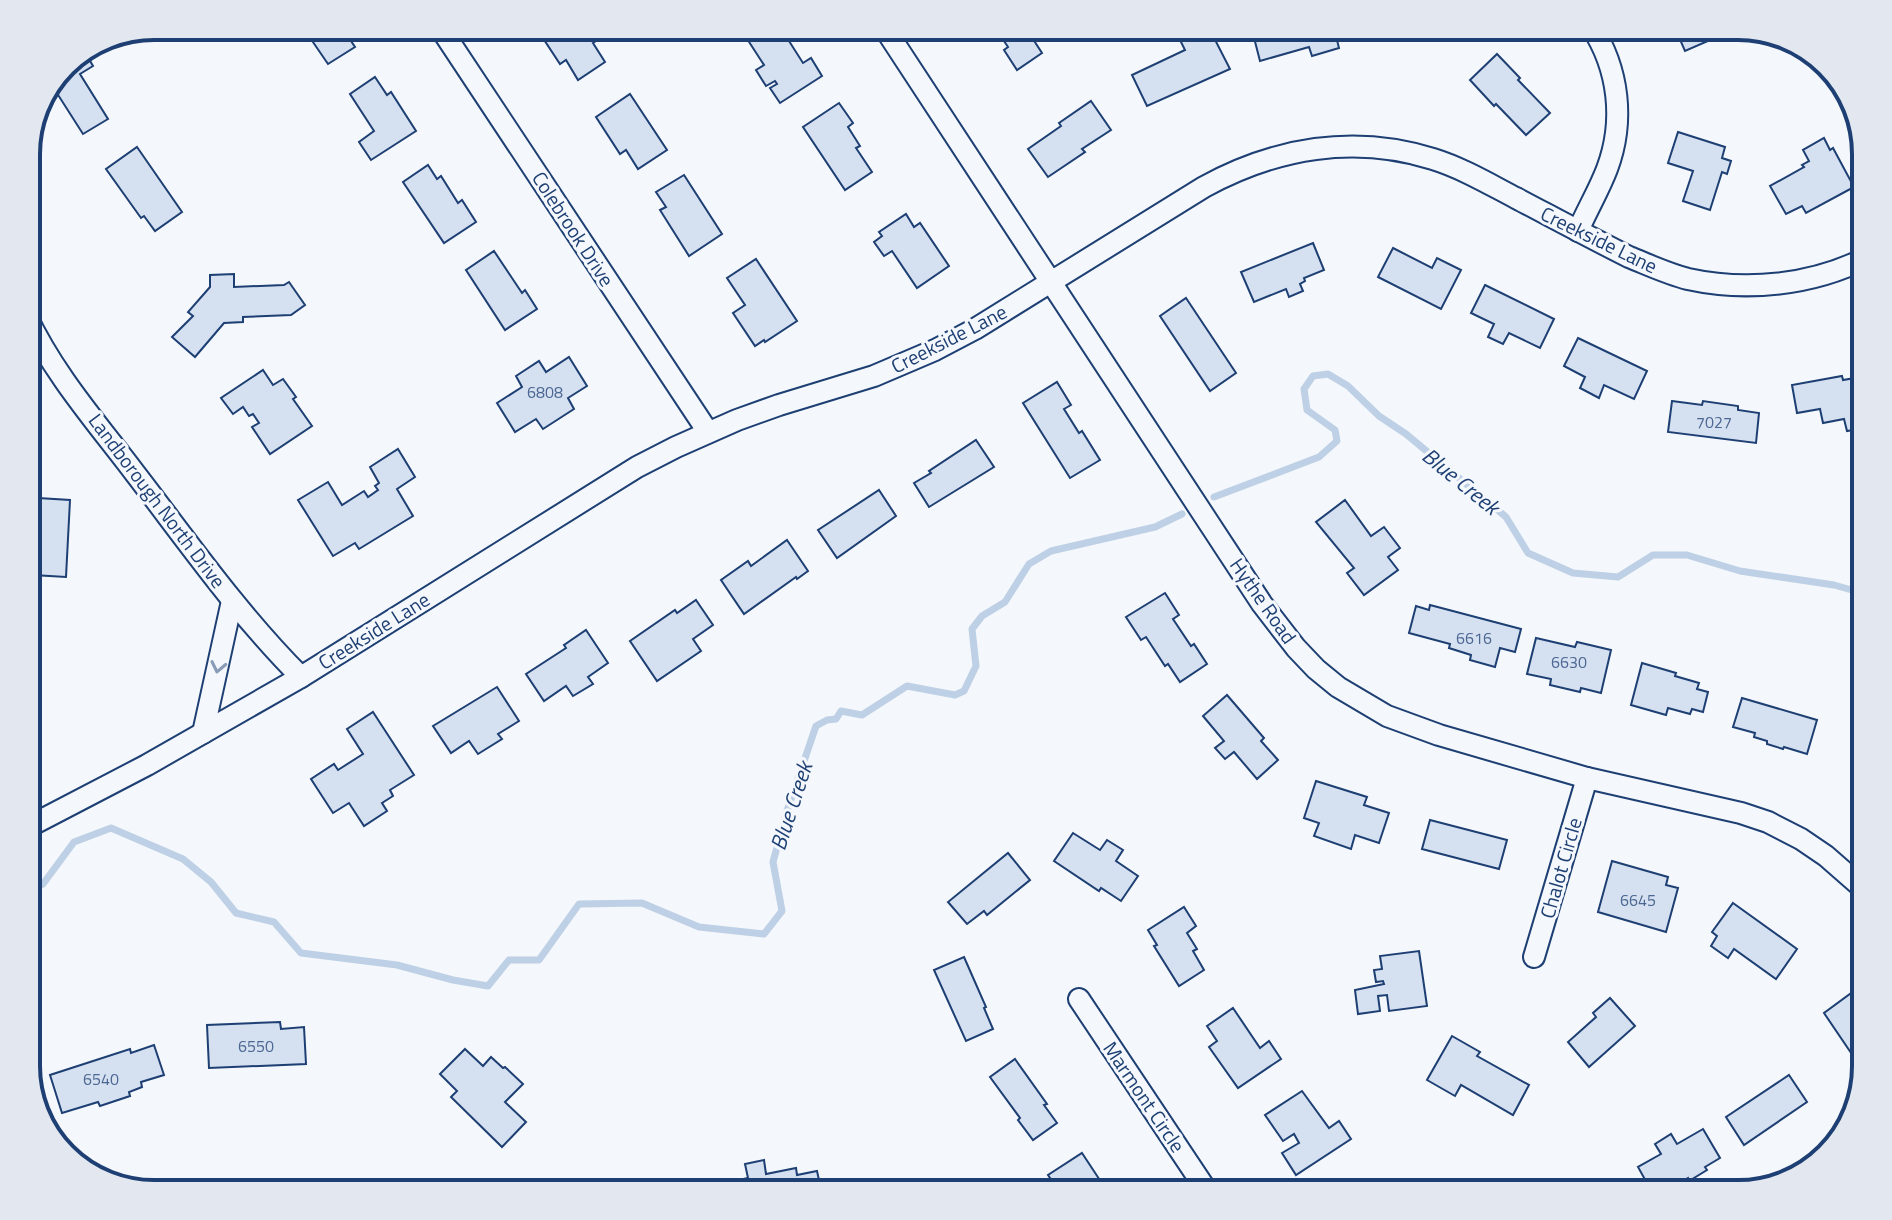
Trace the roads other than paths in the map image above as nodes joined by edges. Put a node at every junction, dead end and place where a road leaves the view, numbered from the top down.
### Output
1 (448, 40) edge
2 (892, 40) edge
3 (1601, 40) edge
4 (1578, 231) junction
5 (1852, 264) edge
6 (1051, 282) junction
7 (40, 340) edge
8 (708, 432) junction
9 (232, 601) junction
10 (301, 677) junction
11 (203, 733) junction
12 (1587, 778) junction
13 (40, 820) edge
14 (1852, 879) edge
15 (1534, 957) dead end
16 (1079, 999) dead end
17 (1200, 1180) edge

1 - 8 street, Colebrook Drive
2 - 6 street, Hythe Road
3 - 4 street
4 - 5 street, Creekside Lane
4 - 6 street, Creekside Lane
6 - 8 street, Creekside Lane
6 - 12 street, Hythe Road
7 - 9 street, Landborough North Drive
8 - 10 street, Creekside Lane
9 - 10 street, Landborough North Drive
9 -> 11 street
10 - 11 street, Creekside Lane
11 - 13 street, Creekside Lane
12 - 14 street, Hythe Road
12 - 15 street, Chalot Circle
16 - 17 street, Marmont Circle

